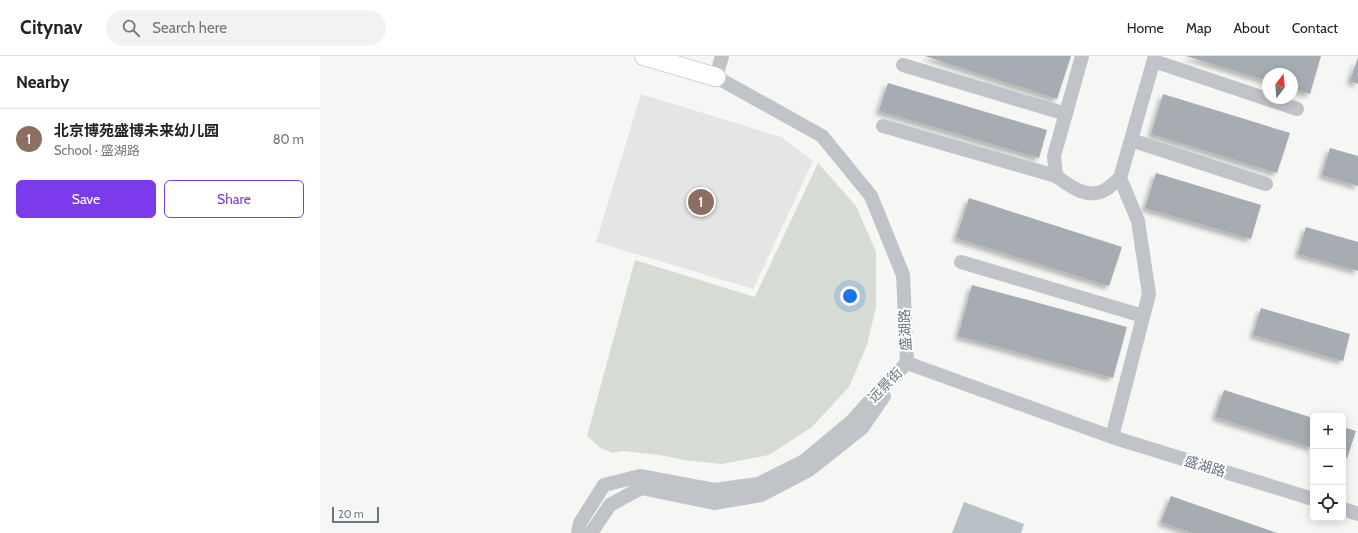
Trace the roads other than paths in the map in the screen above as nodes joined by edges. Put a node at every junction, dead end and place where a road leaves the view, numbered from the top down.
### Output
1 (644, 56) edge
2 (722, 56) edge
3 (1082, 56) edge
4 (1154, 58) edge
5 (903, 65) dead end
6 (716, 78) junction
7 (1297, 109) dead end
8 (1066, 114) junction
9 (883, 126) dead end
10 (1131, 140) junction
11 (1056, 176) junction
12 (1120, 178) junction
13 (1266, 184) dead end
14 (961, 262) dead end
15 (1143, 316) junction
16 (907, 363) junction
17 (1112, 436) junction
18 (1310, 498) edge
19 (1346, 510) edge
20 (1358, 514) edge
21 (578, 533) edge
22 (591, 533) edge

1 - 6 main road, 盛湖路
2 - 6 street
3 - 8 street
4 - 7 street
4 - 10 street
5 - 8 street
6 - 16 street, 盛湖路
8 - 11 street
9 - 11 street
10 - 12 street
10 - 13 street
11 - 12 street
12 - 15 street
14 - 15 street
15 - 17 street
16 - 17 street, 盛湖路
16 - 21 street, 远景街
16 - 22 street, 远景街
17 - 18 street, 盛湖路
19 - 20 street

